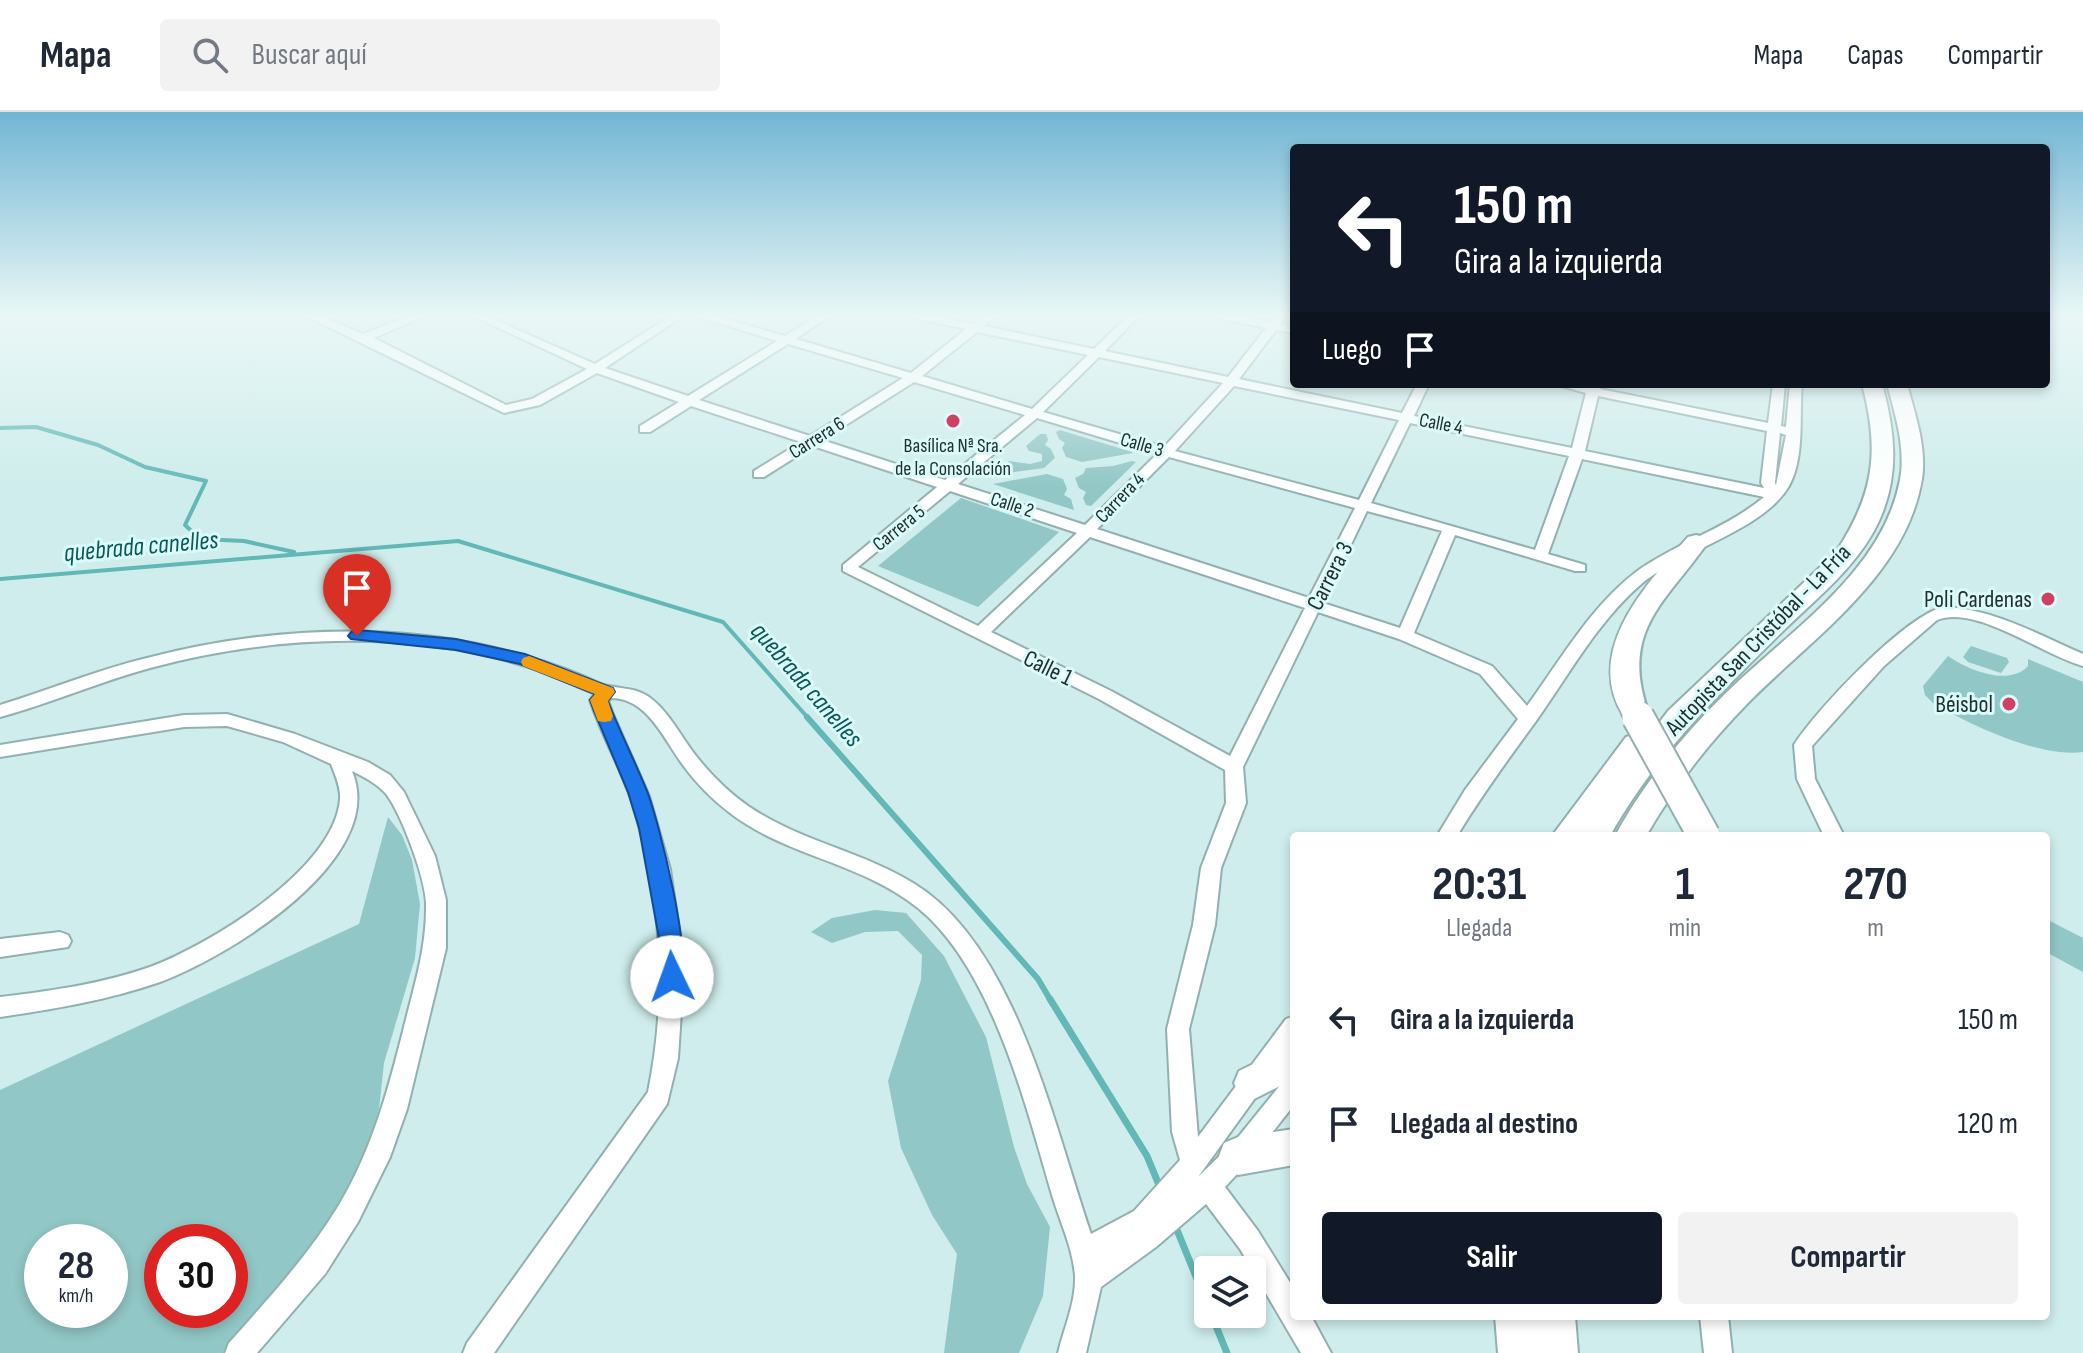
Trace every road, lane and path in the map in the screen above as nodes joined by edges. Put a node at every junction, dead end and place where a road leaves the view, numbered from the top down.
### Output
1 (435, 374) edge
2 (587, 374) edge
3 (610, 374) edge
4 (733, 374) edge
5 (902, 374) edge
6 (917, 374) edge
7 (1077, 374) edge
8 (1192, 374) edge
9 (1236, 374) edge
10 (913, 377) junction
11 (1230, 382) junction
12 (1421, 388) edge
13 (1594, 388) edge
14 (1598, 388) edge
15 (1778, 388) edge
16 (1795, 388) edge
17 (1873, 388) edge
18 (1898, 388) edge
19 (689, 401) junction
20 (1035, 413) junction
21 (1407, 417) junction
22 (1775, 428) junction
23 (645, 429) dead end
24 (1792, 432) junction
25 (814, 441) junction
26 (1578, 451) junction
27 (1165, 452) junction
28 (759, 474) dead end
29 (952, 485) junction
30 (1775, 495) junction
31 (1366, 506) junction
32 (1450, 529) junction
33 (1088, 531) junction
34 (1696, 542) junction
35 (1540, 556) junction
36 (1580, 568) dead end
37 (859, 575) joint
38 (1316, 605) junction
39 (979, 634) junction
40 (1405, 635) junction
41 (2083, 661) edge
42 (1706, 691) junction
43 (607, 692) junction
44 (0, 711) edge
45 (1528, 719) junction
46 (0, 751) edge
47 (338, 760) junction
48 (1234, 767) junction
49 (1446, 832) edge
50 (1570, 832) edge
51 (1597, 832) edge
52 (1632, 832) edge
53 (1702, 832) edge
54 (1832, 832) edge
55 (60, 941) dead end
56 (0, 948) edge
57 (0, 1007) edge
58 (1290, 1031) edge
59 (1290, 1062) edge
60 (1252, 1083) junction
61 (1290, 1091) edge
62 (1290, 1148) edge
63 (1238, 1156) junction
64 (1194, 1182) junction
65 (1148, 1227) junction
66 (1084, 1252) junction
67 (1088, 1280) junction
68 (1290, 1307) edge
69 (1298, 1320) edge
70 (1516, 1320) edge
71 (1554, 1320) edge
72 (1714, 1320) edge
73 (239, 1353) edge
74 (477, 1353) edge
75 (1072, 1353) edge
76 (1317, 1353) edge
77 (1520, 1353) edge
78 (1556, 1353) edge
79 (1718, 1353) edge

1 - 2 street
3 - 19 street, Calle 2
4 - 19 street
5 - 10 street, Calle 3
6 - 10 street, Carrera 6
7 - 20 street, Carrera 5
8 - 11 street, Calle 4
9 - 11 street, Carrera 4
10 - 20 street, Calle 3
10 - 25 street, Carrera 6
11 - 21 street, Calle 4
11 - 27 street, Carrera 4
12 - 21 street, Carrera 3
13 - 26 street
14 - 22 street
15 - 22 street
16 - 24 street
17 - 42 highway, Autopista San Cristóbal - La Fría
18 - 52 highway, Autopista San Cristóbal - La Fría
19 - 23 street
19 - 25 street, Calle 2
20 - 27 street, Calle 3
20 - 29 street, Carrera 5
21 - 26 street, Calle 4
21 - 31 street, Carrera 3
22 - 24 street
22 - 30 street
24 - 30 street
25 - 28 street, Carrera 6
25 - 29 street, Calle 2
26 - 30 street, Calle 4
26 - 35 street
27 - 31 street, Calle 3
27 - 33 street, Carrera 4
29 - 33 street, Calle 2
29 - 37 street, Carrera 5
30 - 34 street
31 - 32 street, Calle 3
31 - 38 street, Carrera 3
32 - 35 street, Calle 3
32 - 40 street
33 - 38 street, Calle 2
33 - 39 street, Carrera 4
34 - 45 street
34 - 53 highway, bridge
35 - 36 street, Calle 3
37 - 39 street, Calle 1
38 - 40 street, Calle 2
38 - 48 street, Carrera 3
39 - 48 street, Calle 1
40 - 45 street, Calle 2
41 - 54 street
42 - 50 highway
42 - 51 highway, Autopista San Cristóbal - La Fría
43 - 44 street
43 - 66 street
43 - 74 street
45 - 49 street
46 - 47 street
47 - 57 street
47 - 73 street
48 - 64 street
55 - 56 street
58 - 60 street
59 - 60 highway
60 - 64 street
61 - 63 street
62 - 63 highway
63 - 64 street
64 - 65 street
64 - 68 street
65 - 66 street
65 - 67 street
66 - 67 street
67 - 75 street
69 - 76 street
70 - 77 highway
71 - 78 highway
72 - 79 street

